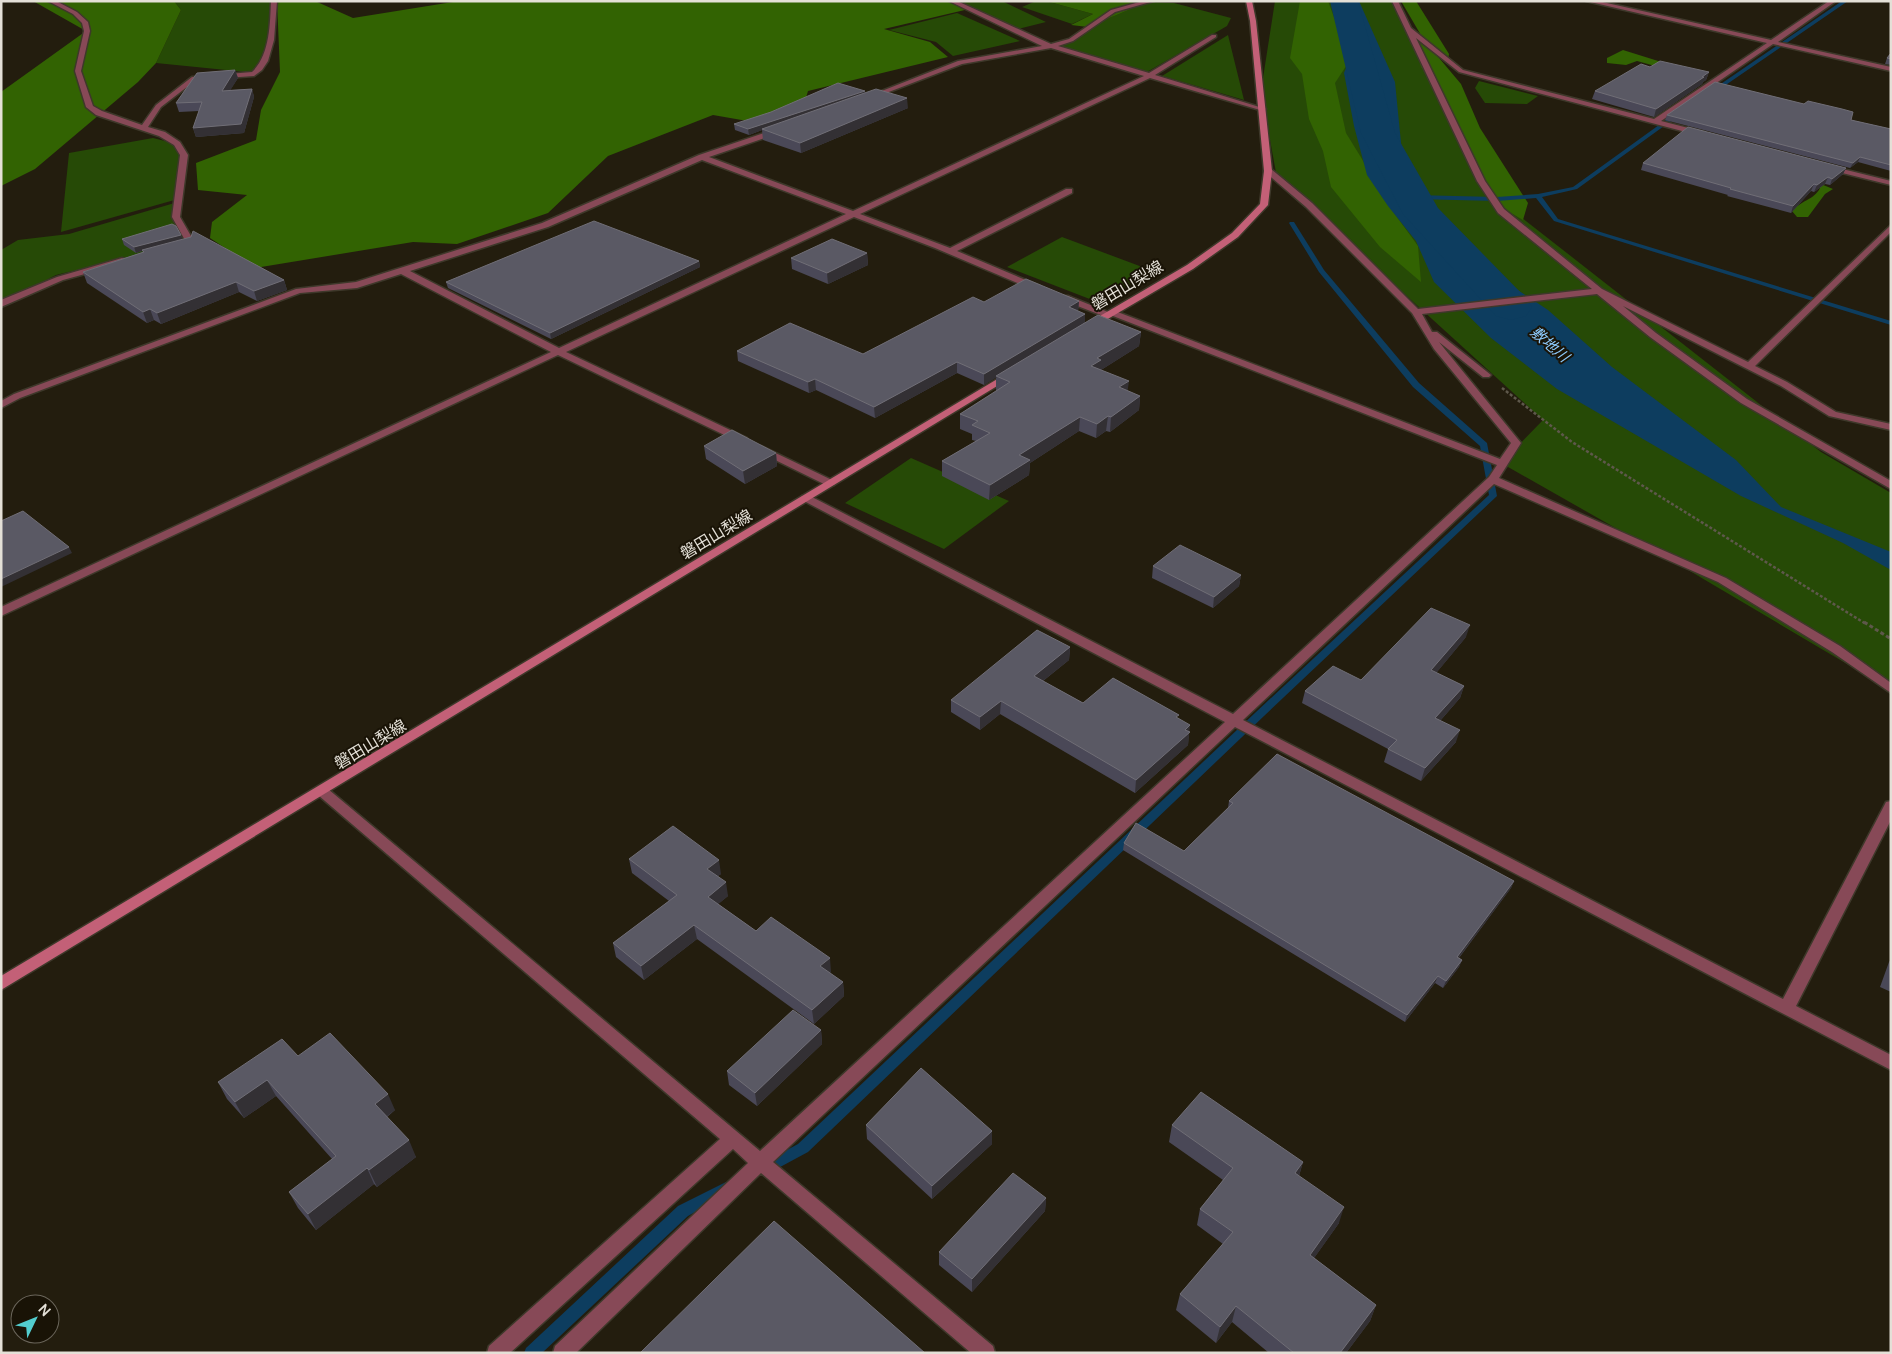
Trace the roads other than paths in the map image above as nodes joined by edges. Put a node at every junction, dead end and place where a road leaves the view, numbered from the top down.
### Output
1 (51, 1) edge
2 (274, 1) edge
3 (952, 1) edge
4 (1151, 1) edge
5 (1249, 1) edge
6 (1394, 1) edge
7 (1589, 1) edge
8 (1833, 1) edge
9 (1409, 29) junction
10 (1214, 36) dead end
11 (1773, 42) junction
12 (1053, 46) junction
13 (1891, 69) edge
14 (1149, 76) junction
15 (860, 102) edge
16 (1262, 108) junction
17 (1655, 122) junction
18 (788, 127) edge
19 (144, 128) junction
20 (1712, 136) edge
21 (702, 156) junction
22 (1825, 166) edge
23 (1268, 171) junction
24 (1891, 183) edge
25 (1069, 191) dead end
26 (854, 213) junction
27 (1891, 227) edge
28 (174, 247) edge
29 (950, 251) junction
30 (129, 259) edge
31 (403, 271) junction
32 (1600, 291) junction
33 (1047, 292) edge
34 (1056, 295) edge
35 (1, 304) edge
36 (1416, 312) junction
37 (1110, 314) junction
38 (1424, 326) junction
39 (1083, 330) edge
40 (559, 352) junction
41 (1749, 366) junction
42 (1016, 371) edge
43 (1486, 376) road end
44 (1, 405) edge
45 (1891, 427) edge
46 (1501, 463) junction
47 (1493, 479) junction
48 (830, 483) junction
49 (1891, 486) edge
50 (806, 498) junction
51 (1, 612) edge
52 (1891, 689) edge
53 (1232, 720) junction
54 (323, 792) junction
55 (1891, 806) edge
56 (1, 984) edge
57 (1786, 1009) junction
58 (1891, 1063) edge
59 (732, 1138) junction
60 (760, 1162) junction
61 (496, 1353) edge
62 (562, 1353) edge
63 (986, 1353) edge

1 - 19 street
2 - 19 street
3 - 12 street
4 - 12 street
5 - 16 main road, 磐田山梨線
6 - 9 street
7 - 11 street
8 - 11 street
9 - 17 street
9 - 32 street
10 - 14 street
11 - 13 street
11 - 17 street
12 - 14 street
12 - 15 street
14 - 16 street
14 - 26 street
16 - 23 main road, 磐田山梨線
17 - 20 street
18 - 21 street
19 - 28 street
21 - 26 street
21 - 31 street
22 - 24 street
23 - 36 street
23 - 37 main road, 磐田山梨線
25 - 29 street
26 - 29 street
26 - 40 street
27 - 41 street
29 - 33 street
30 - 35 street
31 - 40 street
31 - 44 street
32 - 36 street
32 - 41 street
32 - 49 street
34 - 37 street
36 - 38 street
37 - 39 main road, 磐田山梨線
37 - 46 street
38 - 43 street
38 - 46 street
40 - 48 street
40 - 51 street
41 - 45 street
42 - 48 main road, 磐田山梨線
46 - 47 street
47 - 52 street
47 - 53 street
48 - 50 main road, 磐田山梨線
50 - 53 street
50 - 54 main road, 磐田山梨線
53 - 57 street
53 - 60 street
54 - 56 main road, 磐田山梨線
54 - 59 street
55 - 57 street
57 - 58 street
59 - 60 street
59 - 61 street
60 - 62 street
60 - 63 street

